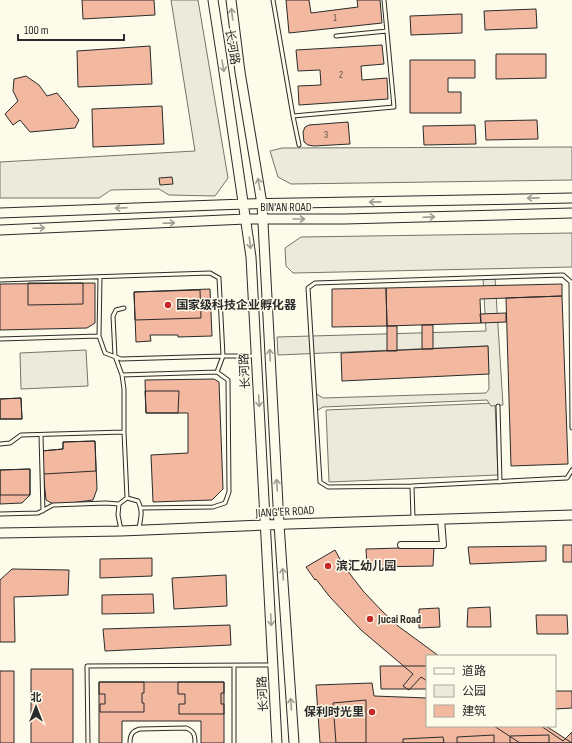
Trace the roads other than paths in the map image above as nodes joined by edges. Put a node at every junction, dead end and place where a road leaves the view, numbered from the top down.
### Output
1 (213, 0) edge
2 (231, 0) edge
3 (273, 0) edge
4 (384, 0) edge
5 (387, 31) junction
6 (336, 36) dead end
7 (293, 116) junction
8 (299, 145) dead end
9 (572, 198) edge
10 (244, 204) junction
11 (262, 204) junction
12 (0, 213) edge
13 (572, 213) edge
14 (246, 219) junction
15 (263, 219) junction
16 (0, 230) edge
17 (100, 277) junction
18 (0, 280) edge
19 (124, 308) dead end
20 (99, 336) junction
21 (0, 340) edge
22 (115, 356) junction
23 (223, 356) junction
24 (257, 356) junction
25 (217, 372) junction
26 (122, 375) junction
27 (498, 406) dead end
28 (572, 428) edge
29 (124, 432) junction
30 (41, 434) junction
31 (0, 444) edge
32 (572, 470) edge
33 (500, 482) junction
34 (412, 486) junction
35 (127, 498) junction
36 (119, 504) junction
37 (142, 508) junction
38 (43, 511) junction
39 (0, 514) edge
40 (572, 515) edge
41 (441, 519) junction
42 (413, 520) junction
43 (279, 524) junction
44 (266, 526) junction
45 (139, 530) junction
46 (121, 531) junction
47 (0, 533) edge
48 (401, 545) dead end
49 (273, 665) junction
50 (234, 666) junction
51 (88, 743) edge
52 (130, 743) edge
53 (195, 743) edge
54 (234, 743) edge
55 (277, 743) edge
56 (294, 743) edge

1 -> 10 main road, 长河路
11 -> 2 main road, 长河路
3 - 7 lane
4 - 5 lane
5 - 6 lane
5 - 7 lane
7 - 8 lane
9 -> 11 main road, BIN'AN ROAD
10 - 11 main road, BIN'AN ROAD
10 -> 12 main road, BIN'AN ROAD
10 - 14 main road, 长河路
11 - 15 main road, 长河路
15 -> 13 main road, BIN'AN ROAD
14 - 15 main road, BIN'AN ROAD
16 -> 14 main road, BIN'AN ROAD
14 -> 24 main road, 长河路
43 -> 15 main road, 长河路
17 - 18 lane
17 - 20 lane
17 - 23 lane
19 - 22 lane
20 - 21 lane
20 - 22 lane
22 - 23 lane
22 - 26 lane
23 - 24 lane
23 - 25 lane
24 -> 44 main road, 长河路
25 - 26 lane
25 - 37 lane
26 - 29 lane
27 - 33 lane
28 - 34 lane
29 - 30 lane
29 - 35 lane
30 - 31 lane
30 - 38 lane
32 - 33 lane
33 - 34 lane
34 - 42 lane
35 - 36 lane
35 - 37 lane
36 - 38 lane
36 - 46 lane
37 - 45 lane
38 - 39 lane
40 - 41 main road, JIANG'ER ROAD
41 - 42 main road, JIANG'ER ROAD
41 - 48 street
42 - 43 main road, JIANG'ER ROAD
43 - 44 main road, JIANG'ER ROAD
56 -> 43 main road, 长河路
44 - 45 main road, JIANG'ER ROAD
44 -> 49 main road, 长河路
45 - 46 main road, JIANG'ER ROAD
46 - 47 main road, JIANG'ER ROAD
49 - 50 lane
49 - 55 main road, 长河路
50 - 51 lane
50 - 54 lane
52 - 53 lane

